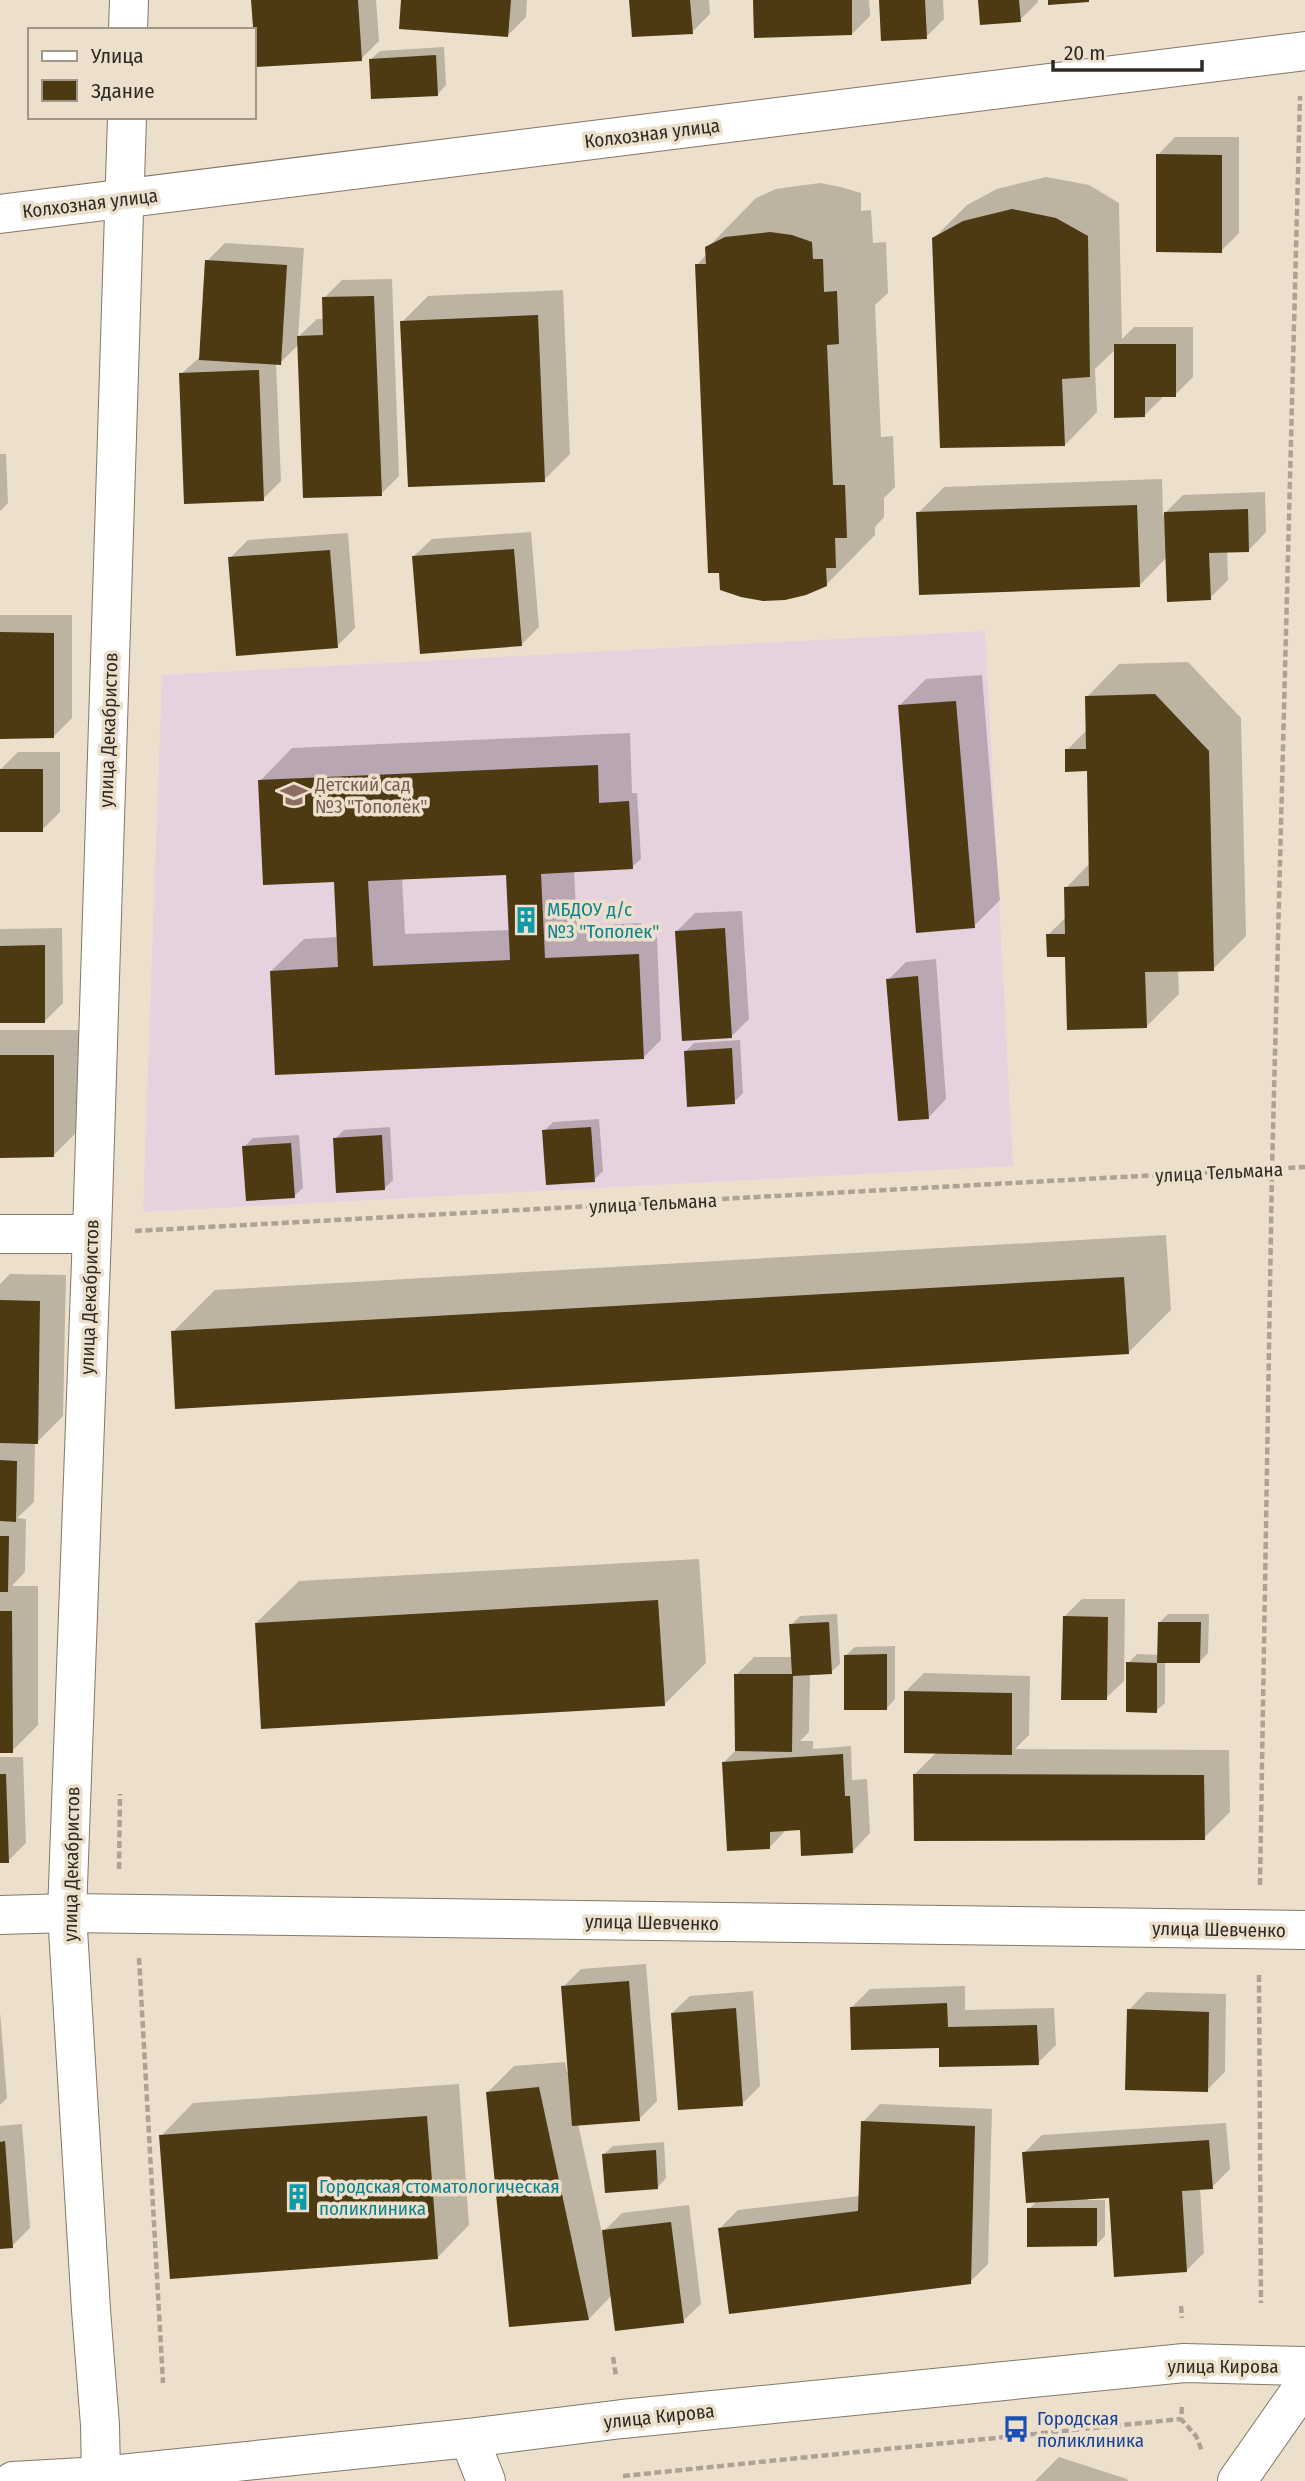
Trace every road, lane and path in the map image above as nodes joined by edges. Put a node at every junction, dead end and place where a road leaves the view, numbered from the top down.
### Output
1 (128, 0) edge
2 (128, 28) edge
3 (1303, 51) edge
4 (127, 119) edge
5 (125, 199) junction
6 (0, 214) edge
7 (1305, 1167) edge
8 (1272, 1169) junction
9 (135, 1217) dead end
10 (134, 1231) junction
11 (0, 1234) edge
12 (92, 1234) junction
13 (121, 1789) dead end
14 (67, 1913) junction
15 (0, 1915) edge
16 (136, 1915) junction
17 (1259, 1930) junction
18 (1305, 1930) edge
19 (1261, 2303) dead end
20 (1305, 2366) edge
21 (163, 2383) dead end
22 (1305, 2384) edge
23 (1181, 2419) dead end
24 (469, 2438) junction
25 (101, 2476) junction
26 (623, 2476) dead end
27 (13, 2481) edge
28 (486, 2481) edge
29 (1237, 2481) edge

1 - 2 street
3 - 5 street, Колхозная улица
3 - 8 path
4 - 5 street, улица Декабристов
5 - 6 street, Колхозная улица
5 - 12 street, улица Декабристов
7 - 8 path, улица Тельмана
8 - 10 path, улица Тельмана
8 - 17 path
9 - 10 path
10 - 12 path, улица Тельмана
11 - 12 street
12 - 14 street, улица Декабристов
13 - 16 path
14 - 15 street, улица Шевченко
14 - 16 street, улица Шевченко
14 - 25 street, улица Декабристов
16 - 17 street, улица Шевченко
16 - 21 path
17 - 18 street, улица Шевченко
17 - 19 path
20 - 24 street, улица Кирова
22 - 29 street
23 - 26 path
24 - 25 street, улица Кирова
24 - 28 street
25 - 27 street, улица Кирова

